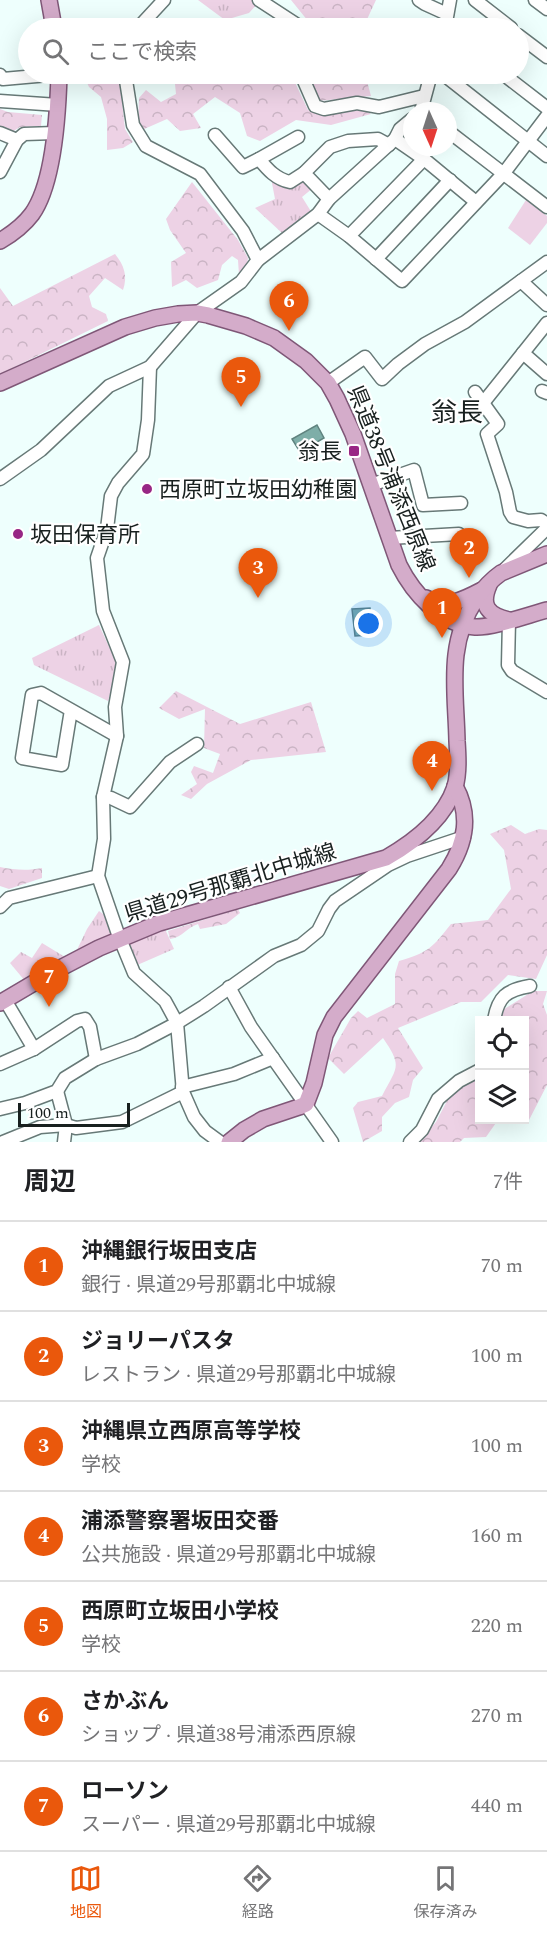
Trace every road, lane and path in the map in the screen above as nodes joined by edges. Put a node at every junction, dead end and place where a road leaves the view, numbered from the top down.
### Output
1 (49, 0) edge
2 (164, 0) edge
3 (259, 0) edge
4 (419, 0) edge
5 (450, 0) edge
6 (475, 0) edge
7 (536, 0) edge
8 (547, 9) edge
9 (447, 14) junction
10 (52, 18) edge
11 (147, 18) edge
12 (287, 18) edge
13 (446, 18) edge
14 (498, 18) edge
15 (529, 43) edge
16 (547, 57) edge
17 (0, 75) edge
18 (18, 78) edge
19 (59, 84) edge
20 (127, 84) edge
21 (305, 84) edge
22 (428, 84) edge
23 (456, 84) edge
24 (516, 84) edge
25 (424, 96) junction
26 (0, 101) edge
27 (423, 102) edge
28 (58, 105) junction
29 (547, 108) edge
30 (547, 116) edge
31 (403, 126) edge
32 (54, 133) junction
33 (0, 134) edge
34 (215, 135) dead end
35 (298, 137) dead end
36 (457, 138) edge
37 (17, 140) junction
38 (528, 141) junction
39 (392, 142) junction
40 (547, 156) edge
41 (259, 159) junction
42 (424, 159) junction
43 (0, 172) edge
44 (304, 173) junction
45 (504, 173) junction
46 (450, 180) junction
47 (329, 200) junction
48 (476, 202) junction
49 (547, 207) edge
50 (318, 214) junction
51 (349, 236) junction
52 (0, 241) edge
53 (376, 259) junction
54 (258, 260) junction
55 (547, 262) edge
56 (521, 281) junction
57 (547, 305) edge
58 (196, 313) junction
59 (547, 323) edge
60 (523, 354) junction
61 (150, 367) junction
62 (547, 374) edge
63 (0, 383) edge
64 (328, 384) junction
65 (475, 393) dead end
66 (483, 403) junction
67 (0, 479) edge
68 (370, 485) junction
69 (461, 503) dead end
70 (547, 526) edge
71 (459, 534) dead end
72 (389, 538) junction
73 (547, 554) edge
74 (491, 581) junction
75 (415, 592) junction
76 (547, 610) edge
77 (509, 620) junction
78 (462, 624) junction
79 (547, 692) edge
80 (71, 710) junction
81 (117, 736) junction
82 (197, 744) dead end
83 (455, 786) junction
84 (103, 797) junction
85 (464, 837) junction
86 (405, 852) junction
87 (387, 861) junction
88 (99, 876) junction
89 (0, 907) edge
90 (119, 939) junction
91 (229, 987) junction
92 (530, 987) dead end
93 (3, 1001) edge
94 (495, 1016) edge
95 (177, 1023) junction
96 (34, 1049) junction
97 (273, 1058) junction
98 (96, 1059) junction
99 (0, 1064) edge
100 (475, 1073) edge
101 (182, 1089) junction
102 (57, 1091) junction
103 (306, 1104) junction
104 (0, 1109) edge
105 (66, 1125) junction
106 (3, 1142) edge
107 (64, 1142) edge
108 (220, 1142) edge
109 (229, 1142) edge
110 (332, 1142) edge
111 (410, 1142) edge

1 - 10 main road
2 - 11 street
3 - 12 street
4 - 9 street
5 - 9 street
6 - 14 street
7 - 8 street
9 - 13 street
15 - 16 street
17 - 18 street
19 - 28 main road
20 - 54 street
21 - 25 street
22 - 25 street
23 - 38 street
24 - 29 street
25 - 27 street
26 - 28 street
28 - 32 main road
30 - 38 street
31 - 39 street
32 - 37 street
32 - 52 main road
33 - 37 street
34 - 41 street
35 - 41 street
36 - 45 street
37 - 43 street
38 - 40 street
38 - 45 street
39 - 42 street
39 - 44 street
39 - 47 street
41 - 44 street
42 - 46 street
42 - 51 street
44 - 47 street
45 - 48 street
45 - 49 street
46 - 48 street
46 - 53 street
47 - 50 street
48 - 53 street
50 - 51 street
50 - 54 street
51 - 53 street
54 - 58 street
55 - 56 street
56 - 57 street
56 - 64 street
58 - 61 street
58 - 63 main road, 県道38号浦添西原線
58 - 64 main road, 県道38号浦添西原線
59 - 60 street
60 - 62 street
60 - 66 street
61 - 67 street
61 - 81 street
64 - 68 main road, 県道38号浦添西原線
65 - 66 street
66 - 70 street
68 - 69 street
68 - 72 main road, 県道38号浦添西原線
70 - 74 street
71 - 72 street
72 - 75 main road, 県道38号浦添西原線
73 - 74 main road
74 - 75 main road
74 - 77 main road
74 - 78 main road, 県道29号那覇北中城線
75 - 78 main road, 県道38号浦添西原線
76 - 77 main road, 県道38号浦添西原線
77 - 78 main road, 県道38号浦添西原線
77 - 79 street
78 - 83 main road, 県道29号那覇北中城線
80 - 80 street
80 - 81 street
81 - 84 street
82 - 84 street
83 - 85 main road, 県道29号那覇北中城線
83 - 86 main road, 県道29号那覇北中城線
84 - 88 street
85 - 86 street
85 - 103 main road, 県道29号那覇北中城線
86 - 87 main road, 県道29号那覇北中城線
87 - 90 main road, 県道29号那覇北中城線
87 - 91 street
88 - 89 street
88 - 90 street
90 - 93 main road, 県道29号那覇北中城線
90 - 95 street
91 - 95 street
91 - 97 street
92 - 94 street
93 - 96 street
95 - 98 street
95 - 101 street
96 - 98 street
96 - 99 street
97 - 101 street
97 - 103 street
98 - 102 street
100 - 111 street
101 - 105 street
101 - 108 street
102 - 104 street
102 - 105 street
103 - 109 main road
103 - 110 street
105 - 106 street
105 - 107 street

